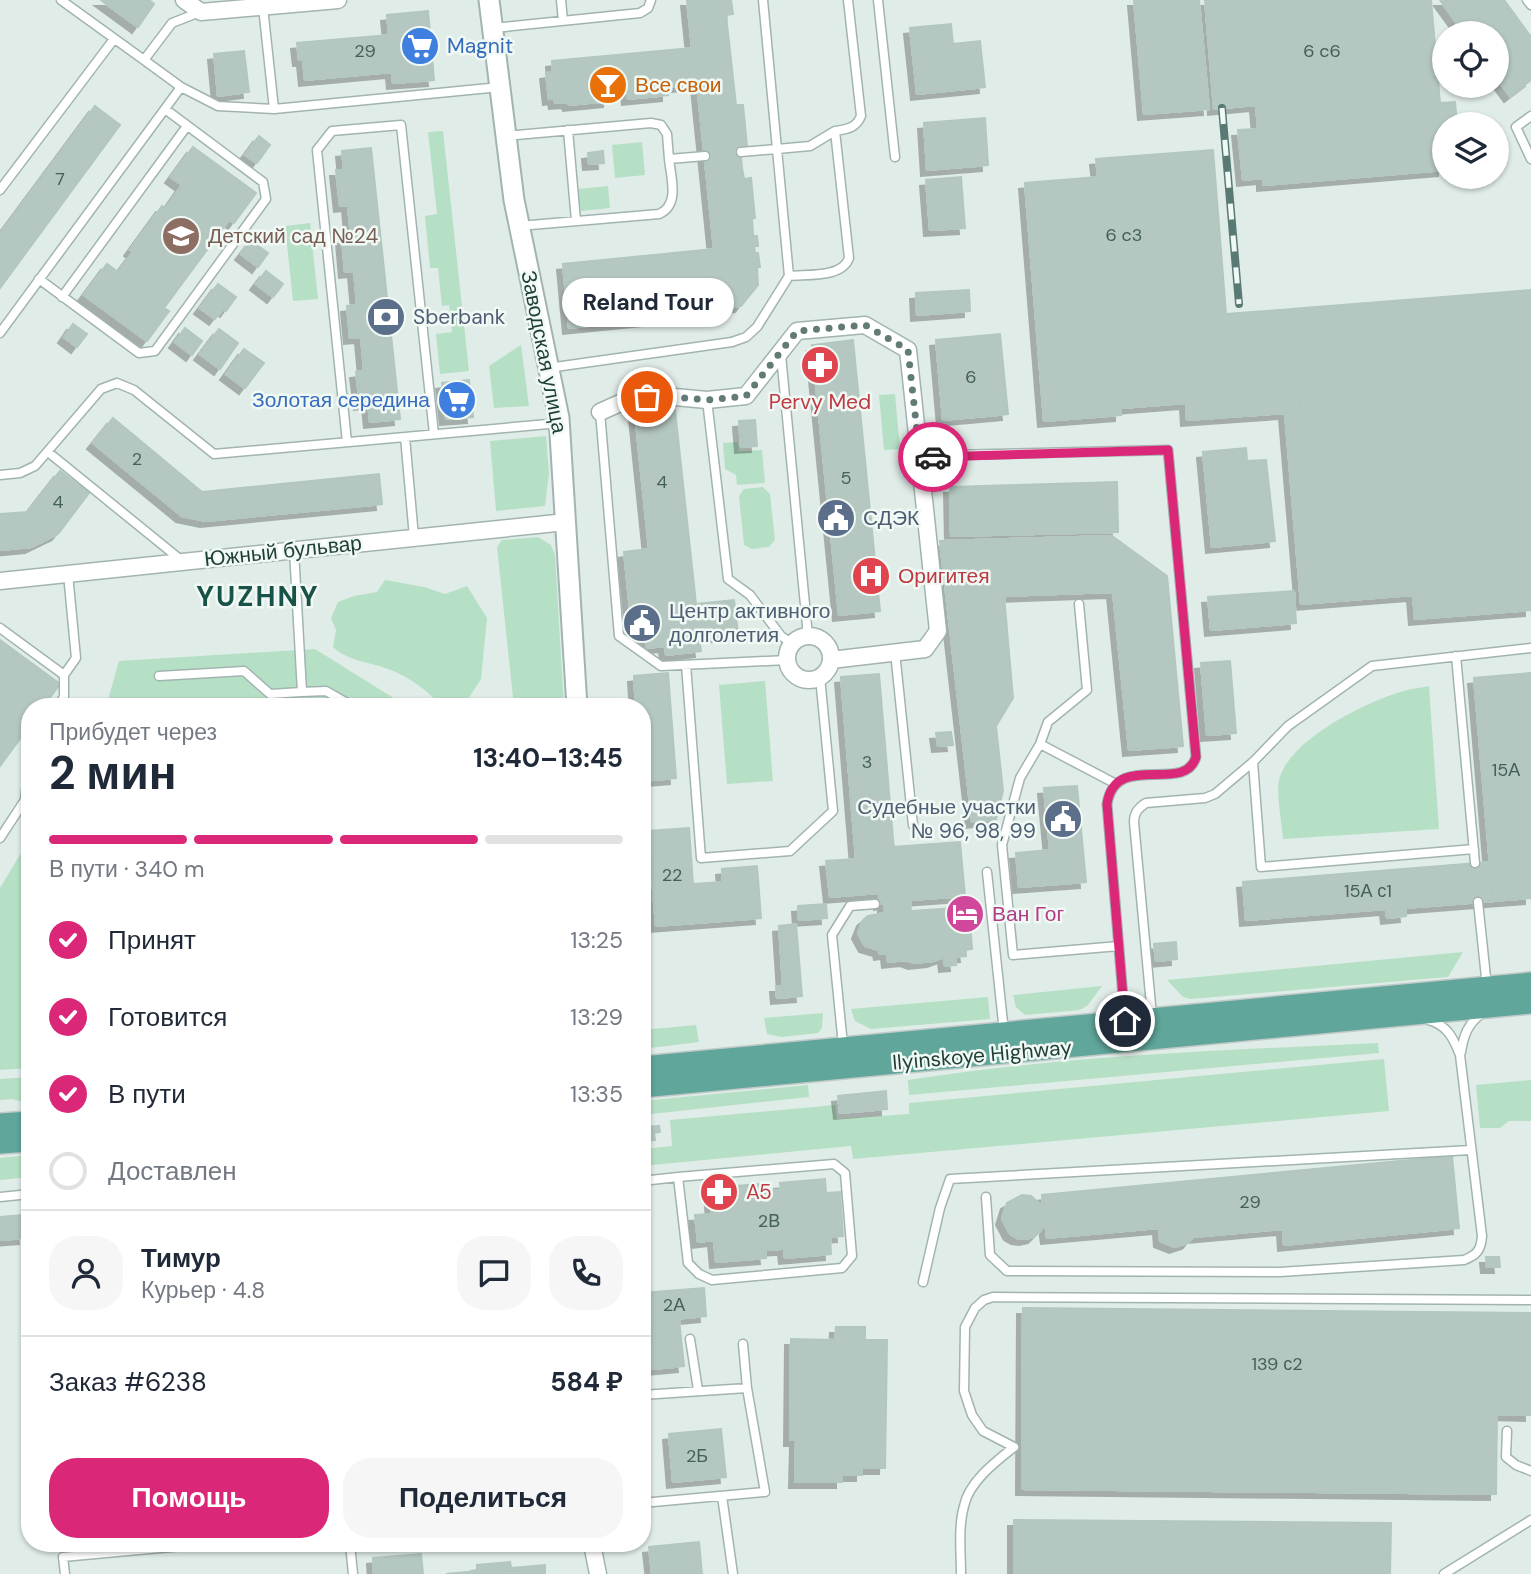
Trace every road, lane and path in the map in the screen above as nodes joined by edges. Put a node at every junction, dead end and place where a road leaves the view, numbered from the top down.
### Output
1 (61, 0) edge
2 (184, 0) edge
3 (338, 0) edge
4 (489, 0) edge
5 (561, 0) edge
6 (651, 0) edge
7 (763, 0) edge
8 (849, 0) edge
9 (878, 0) edge
10 (1527, 0) edge
11 (1531, 5) edge
12 (263, 7) junction
13 (201, 12) junction
14 (563, 21) junction
15 (493, 28) junction
16 (114, 39) junction
17 (144, 60) junction
18 (181, 87) junction
19 (499, 87) junction
20 (164, 109) junction
21 (274, 109) junction
22 (1531, 116) edge
23 (187, 126) junction
24 (568, 130) junction
25 (835, 131) junction
26 (505, 136) junction
27 (777, 149) junction
28 (741, 152) dead end
29 (705, 156) dead end
30 (895, 157) dead end
31 (669, 159) junction
32 (1531, 159) edge
33 (0, 190) edge
34 (576, 221) junction
35 (519, 226) junction
36 (789, 276) junction
37 (39, 279) junction
38 (62, 297) junction
39 (0, 333) edge
40 (781, 352) junction
41 (548, 368) junction
42 (707, 400) junction
43 (600, 412) joint
44 (559, 423) junction
45 (434, 434) junction
46 (405, 437) junction
47 (347, 442) junction
48 (48, 452) junction
49 (920, 458) junction
50 (0, 475) edge
51 (566, 522) junction
52 (414, 537) junction
53 (294, 550) junction
54 (184, 562) junction
55 (68, 574) junction
56 (0, 581) edge
57 (1079, 604) dead end
58 (0, 628) edge
59 (808, 636) junction
60 (793, 643) junction
61 (1531, 648) edge
62 (895, 652) junction
63 (1456, 656) junction
64 (787, 660) junction
65 (831, 660) junction
66 (686, 665) junction
67 (64, 674) junction
68 (159, 676) dead end
69 (820, 677) junction
70 (302, 692) junction
71 (63, 698) edge
72 (338, 698) edge
73 (576, 698) edge
74 (1040, 744) junction
75 (1254, 762) junction
76 (1116, 784) junction
77 (21, 807) edge
78 (912, 825) dead end
79 (0, 838) edge
80 (1474, 849) junction
81 (1475, 863) dead end
82 (987, 872) dead end
83 (1478, 902) dead end
84 (875, 904) dead end
85 (1119, 946) junction
86 (1531, 983) edge
87 (1487, 987) junction
88 (1531, 1003) edge
89 (1500, 1005) junction
90 (1396, 1015) junction
91 (1153, 1019) junction
92 (1125, 1021) junction
93 (1004, 1032) junction
94 (843, 1048) junction
95 (1460, 1055) junction
96 (651, 1066) edge
97 (651, 1086) edge
98 (21, 1123) edge
99 (0, 1124) edge
100 (21, 1142) edge
101 (0, 1143) edge
102 (1471, 1150) junction
103 (678, 1177) junction
104 (651, 1180) edge
105 (21, 1196) edge
106 (0, 1197) edge
107 (986, 1197) dead end
108 (923, 1282) dead end
109 (1531, 1300) edge
110 (690, 1339) dead end
111 (743, 1344) dead end
112 (747, 1388) junction
113 (698, 1390) junction
114 (651, 1394) edge
115 (1507, 1431) dead end
116 (1531, 1471) edge
117 (722, 1496) junction
118 (651, 1502) edge
119 (1531, 1520) edge
120 (123, 1552) edge
121 (351, 1552) edge
122 (594, 1552) edge
123 (65, 1574) edge
124 (353, 1574) edge
125 (598, 1574) edge
126 (733, 1574) edge
127 (961, 1574) edge
128 (1444, 1574) edge

1 - 16 lane
2 - 13 street
3 - 12 street
4 - 15 street, Заводская улица
5 - 14 lane
6 - 14 lane
7 - 27 lane
8 - 25 lane
9 - 30 lane
10 - 11 lane
12 - 13 street
12 - 21 lane
13 - 17 lane
14 - 15 lane
15 - 19 street, Заводская улица
16 - 17 lane
16 - 33 lane
17 - 18 lane
18 - 20 lane
18 - 21 lane
19 - 21 lane
19 - 26 street, Заводская улица
20 - 23 lane
20 - 37 lane
22 - 32 lane
23 - 38 lane
23 - 38 lane
24 - 26 lane
24 - 31 lane
24 - 34 lane
25 - 27 lane
25 - 36 lane
26 - 35 street, Заводская улица
27 - 28 lane
27 - 36 lane
29 - 31 lane
31 - 34 lane
34 - 35 lane
35 - 41 street, Заводская улица
36 - 41 lane
37 - 38 lane
37 - 39 lane
40 - 42 street
40 - 49 street
40 - 59 lane
41 - 44 street, Заводская улица
42 - 43 street
42 - 60 lane
43 - 66 lane
44 - 45 lane
44 - 51 street, Заводская улица
45 - 46 lane
45 - 47 lane
46 - 47 lane
46 - 52 lane
47 - 48 lane
48 - 50 lane
48 - 54 lane
49 - 62 street
49 - 76 lane
51 - 52 street, Южный бульвар
51 - 73 street, Заводская улица
52 - 53 street, Южный бульвар
53 - 54 street, Южный бульвар
53 - 70 lane
54 - 55 street, Южный бульвар
55 - 56 street, Южный бульвар
55 - 67 lane
57 - 74 lane
58 - 67 lane
59 - 60 street
59 - 65 street
60 - 64 street
61 - 63 lane
62 - 65 street
62 - 78 lane
63 - 75 lane
63 - 80 lane
64 - 66 lane
64 - 69 street
65 - 69 street
66 - 69 lane
67 - 71 lane
68 - 70 lane
70 - 72 lane
74 - 76 lane
74 - 85 lane
75 - 80 lane
75 - 91 lane
76 - 85 lane
77 - 79 lane
80 - 81 lane
82 - 93 lane
83 - 87 lane
84 - 94 lane
85 - 92 lane
86 - 87 main road, Ilyinskoye Highway
87 - 91 main road, Ilyinskoye Highway
88 - 89 main road, Ilyinskoye Highway
89 - 90 main road, Ilyinskoye Highway
89 - 95 lane
90 - 95 lane
90 - 97 main road, Ilyinskoye Highway
91 - 92 main road, Ilyinskoye Highway
92 - 93 main road, Ilyinskoye Highway
93 - 94 main road, Ilyinskoye Highway
94 - 96 main road, Ilyinskoye Highway
95 - 102 lane
98 - 99 main road
100 - 101 main road
102 - 107 lane
102 - 108 lane
103 - 103 lane
103 - 104 lane
105 - 106 lane
109 - 127 lane
110 - 113 lane
111 - 112 lane
112 - 113 lane
112 - 117 lane
113 - 114 lane
115 - 116 lane
117 - 118 lane
117 - 126 lane
119 - 128 lane
120 - 123 lane
121 - 124 lane
122 - 125 street

